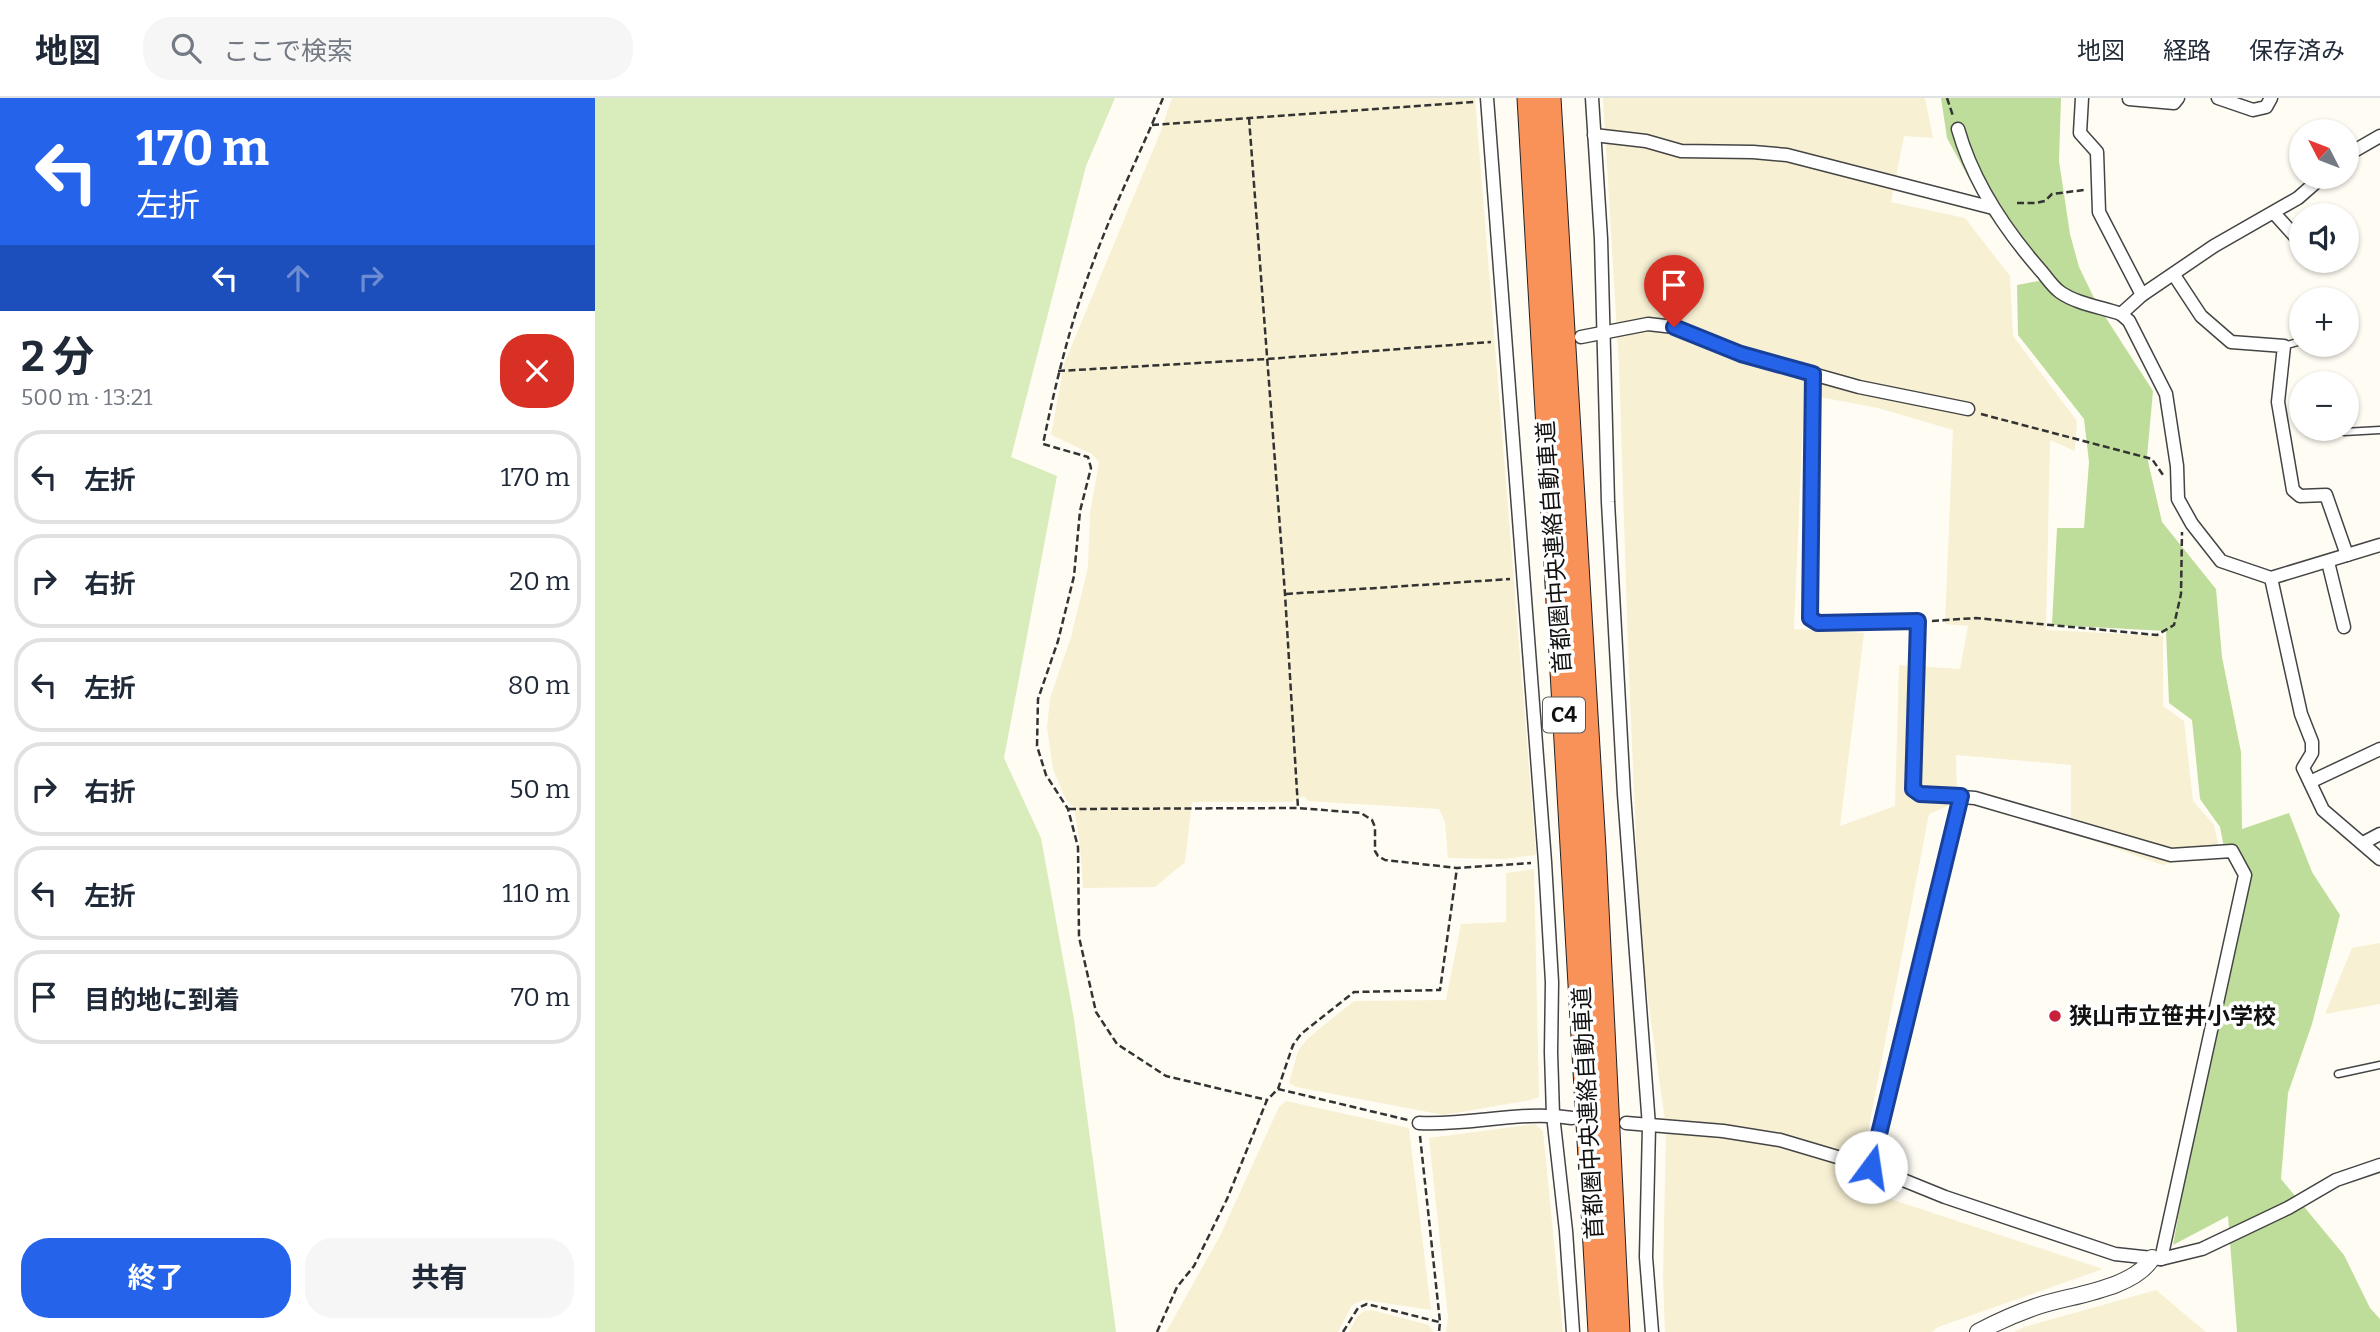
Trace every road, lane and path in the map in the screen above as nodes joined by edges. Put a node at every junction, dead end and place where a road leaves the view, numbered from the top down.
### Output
1 (1163, 98) edge
2 (1529, 98) edge
3 (1549, 98) edge
4 (1592, 98) edge
5 (1947, 98) edge
6 (2082, 98) edge
7 (2178, 98) edge
8 (2218, 98) edge
9 (2271, 98) edge
10 (1487, 99) edge
11 (2129, 99) edge
12 (1249, 118) junction
13 (1152, 125) junction
14 (1958, 129) joint
15 (1594, 135) junction
16 (2380, 136) edge
17 (2359, 148) edge
18 (2098, 188) junction
19 (2308, 189) edge
20 (2017, 203) dead end
21 (1993, 208) junction
22 (2274, 213) junction
23 (2289, 230) edge
24 (2174, 275) junction
25 (2142, 295) junction
26 (2121, 314) junction
27 (1602, 331) junction
28 (1580, 337) dead end
29 (1507, 341) junction
30 (2289, 345) edge
31 (2284, 346) junction
32 (1267, 359) junction
33 (1058, 371) junction
34 (1813, 374) junction
35 (1968, 409) joint
36 (2380, 430) edge
37 (2359, 431) edge
38 (2180, 503) junction
39 (2380, 545) edge
40 (2347, 555) junction
41 (2328, 562) junction
42 (1524, 578) junction
43 (2271, 578) junction
44 (1285, 594) junction
45 (1918, 621) junction
46 (2344, 627) dead end
47 (2380, 749) edge
48 (2310, 782) junction
49 (1961, 796) junction
50 (1298, 808) junction
51 (1068, 809) junction
52 (2380, 834) edge
53 (2363, 843) junction
54 (2380, 859) edge
55 (1545, 862) junction
56 (1457, 868) junction
57 (2380, 1065) edge
58 (2338, 1074) dead end
59 (1279, 1089) junction
60 (1267, 1100) junction
61 (1553, 1115) junction
62 (1572, 1118) dead end
63 (1419, 1123) junction
64 (1626, 1123) dead end
65 (1649, 1126) junction
66 (2380, 1165) edge
67 (1871, 1167) junction
68 (2156, 1259) junction
69 (1440, 1322) junction
70 (1157, 1332) edge
71 (1343, 1332) edge
72 (1439, 1332) edge
73 (1573, 1332) edge
74 (1600, 1332) edge
75 (1619, 1332) edge
76 (1652, 1332) edge
77 (1978, 1332) edge

1 - 13 path
2 - 74 highway, 首都圏中央連絡自動車道 / C4
3 - 75 highway, 首都圏中央連絡自動車道 / C4
4 - 15 street
5 - 14 path
6 - 18 street
7 - 11 street
8 - 9 street
10 - 12 path
10 - 29 street
12 - 13 path
12 - 32 path
13 - 33 path
14 - 21 street
15 - 21 street
15 - 27 street
16 - 17 street
18 - 20 path
18 - 25 street
19 - 22 street
21 - 26 street
22 - 23 street
22 - 24 street
24 - 25 street
24 - 31 street
25 - 26 street
26 - 38 street
27 - 28 street
27 - 34 street
27 - 65 street
29 - 32 path
29 - 42 street
30 - 31 lane
31 - 40 street
32 - 33 path
32 - 44 path
33 - 51 path
34 - 35 street
34 - 45 street
35 - 38 path
36 - 37 lane
38 - 43 street
38 - 45 path
39 - 40 street
40 - 41 street
41 - 43 street
41 - 46 street
42 - 44 path
42 - 55 street
43 - 48 street
44 - 50 path
45 - 49 street
47 - 48 street
48 - 53 street
49 - 67 street
49 - 68 street
50 - 51 path
50 - 56 path
51 - 60 path
52 - 53 street
53 - 54 street
55 - 56 path
55 - 61 street
56 - 59 path
57 - 58 lane
59 - 60 path
59 - 63 path
60 - 70 path
61 - 62 street
61 - 63 street
61 - 73 street
63 - 69 path
64 - 65 street
65 - 67 street
65 - 76 street
66 - 68 street
67 - 68 street
68 - 77 street
69 - 71 path
69 - 72 path

